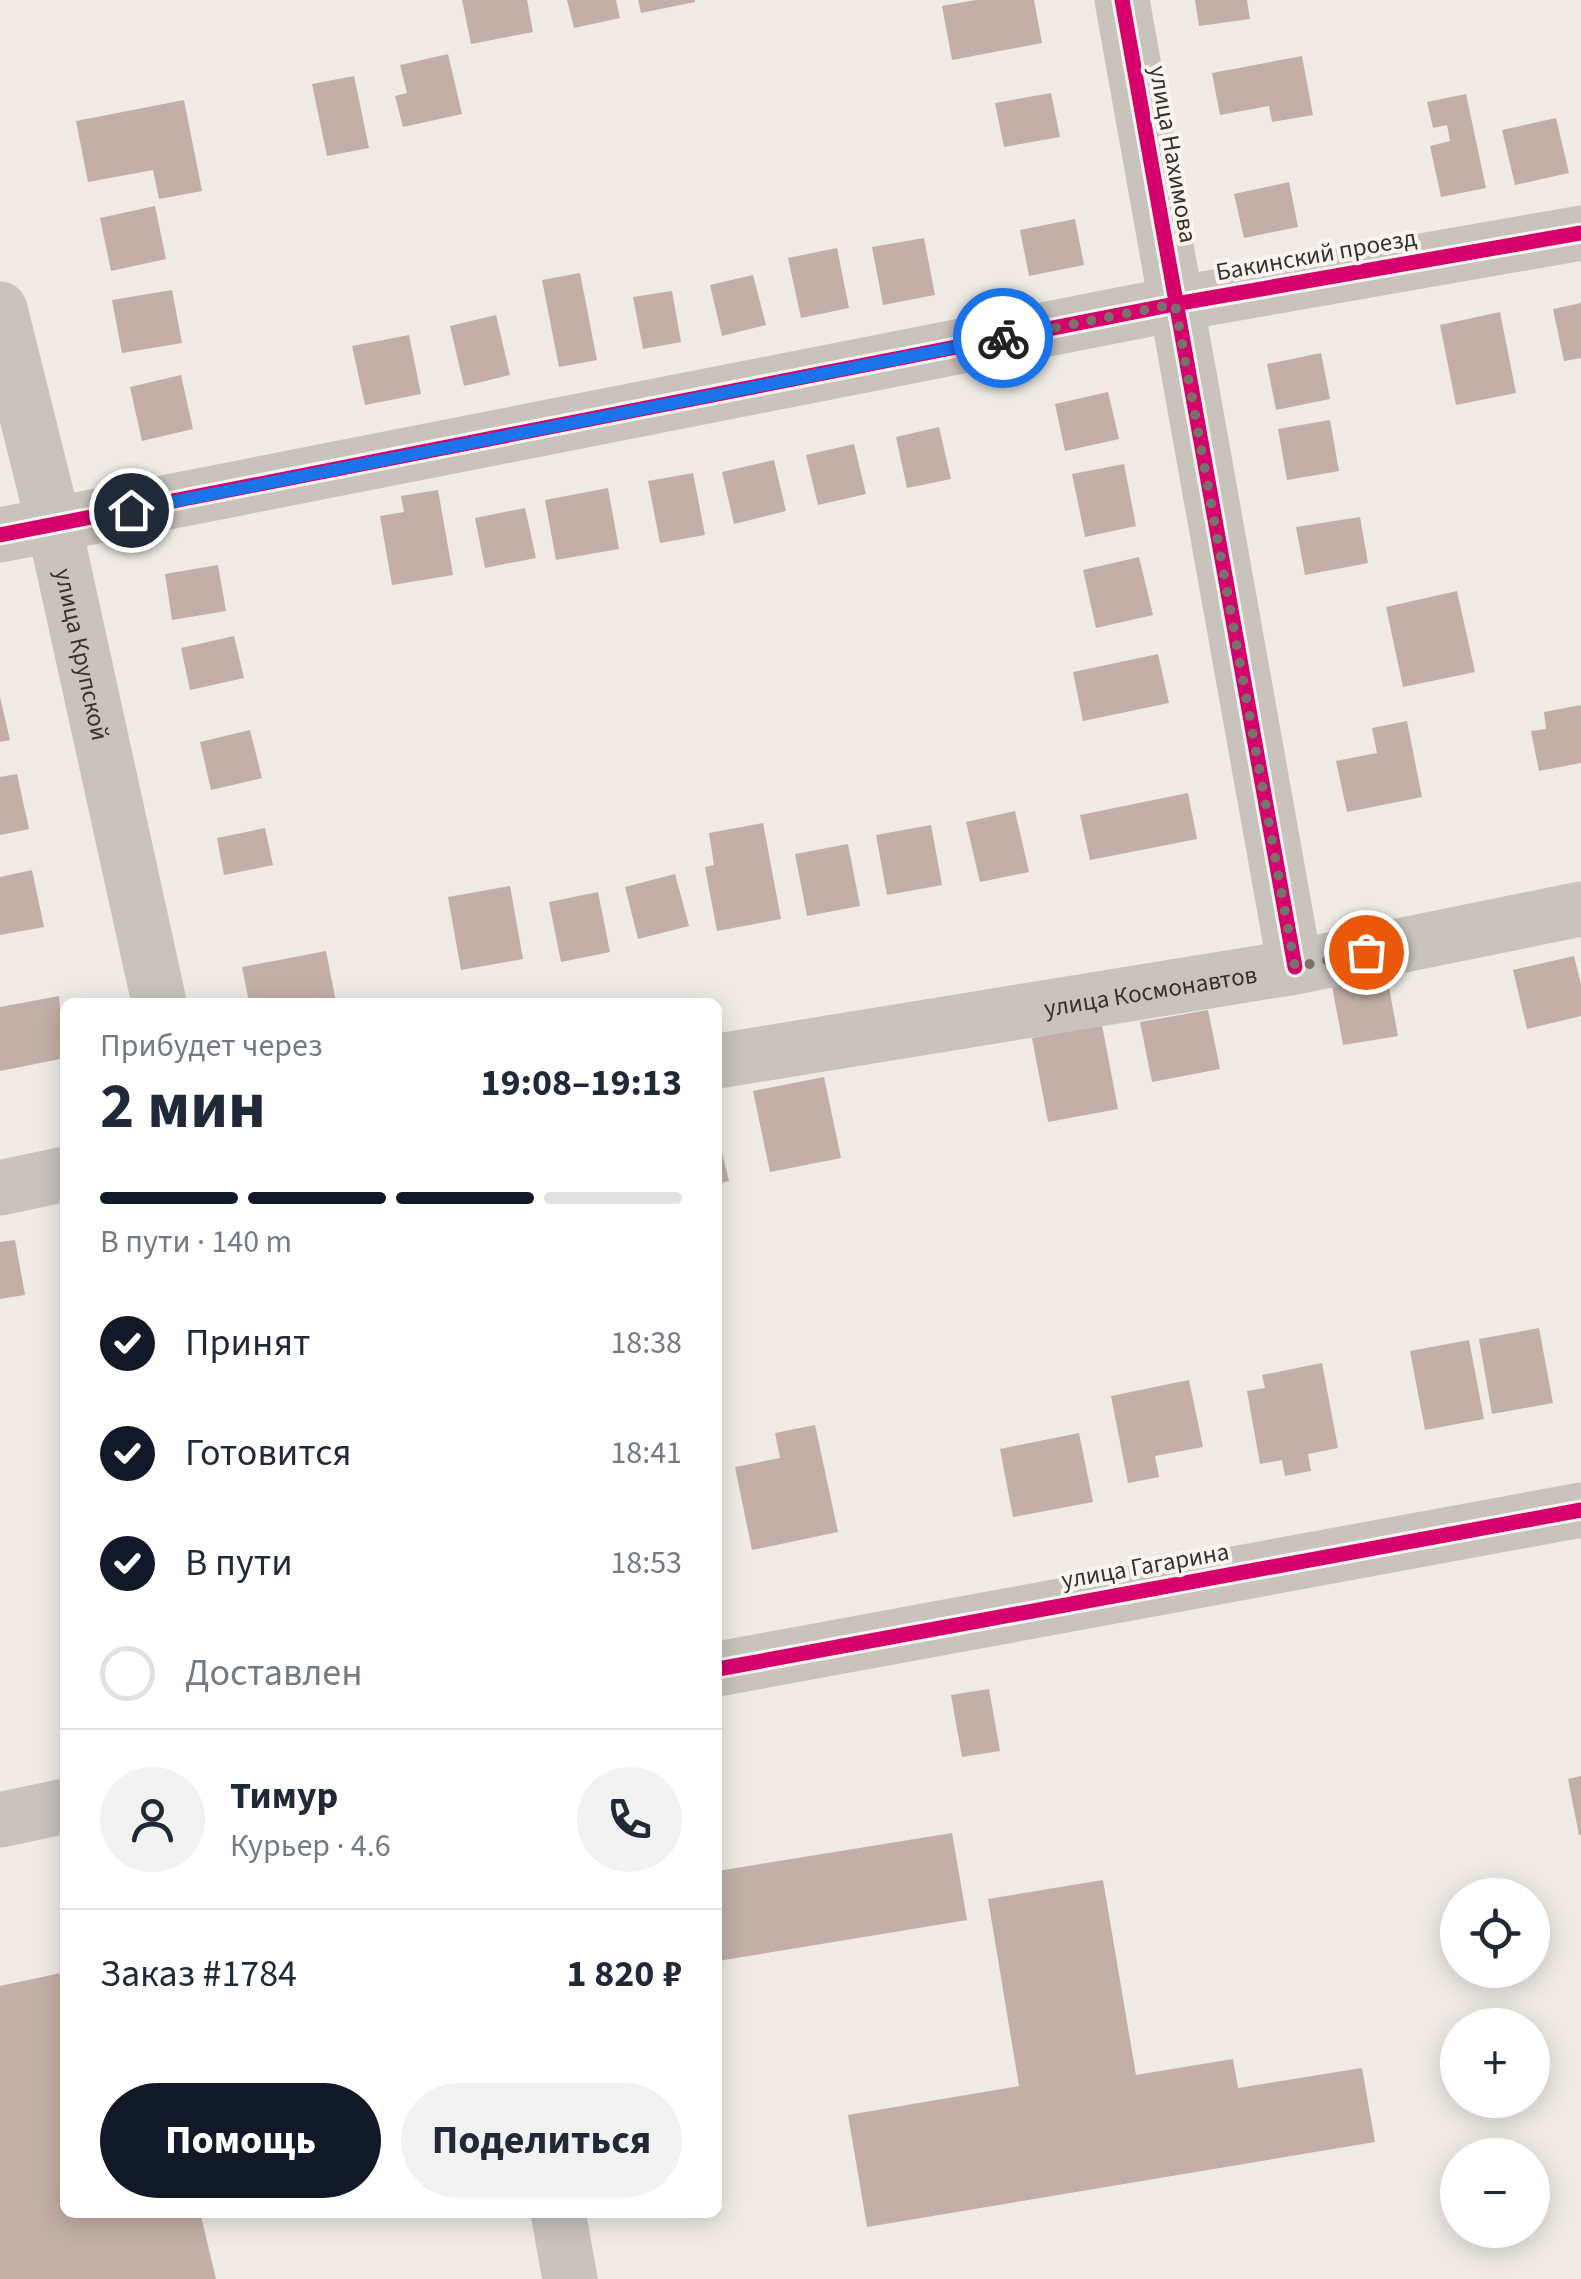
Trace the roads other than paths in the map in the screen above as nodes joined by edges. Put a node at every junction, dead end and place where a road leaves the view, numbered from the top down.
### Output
1 (1122, 0) edge
2 (1581, 233) edge
3 (1175, 304) junction
4 (0, 308) edge
5 (54, 525) junction
6 (0, 536) edge
7 (1581, 909) edge
8 (1295, 967) junction
9 (158, 998) edge
10 (722, 1060) edge
11 (60, 1175) edge
12 (0, 1188) edge
13 (1581, 1510) edge
14 (722, 1668) edge
15 (60, 1807) edge
16 (0, 1820) edge
17 (559, 2218) edge
18 (570, 2279) edge

1 - 3 street, улица Нахимова
2 - 3 street, Бакинский проезд
3 - 5 street, Бакинский проезд
3 - 8 street, улица Нахимова
4 - 5 street, улица Крупской
5 - 6 street, Бакинский проезд
5 - 9 street, улица Крупской
7 - 8 street, улица Космонавтов
8 - 10 street, улица Космонавтов
11 - 12 street
13 - 14 street, улица Гагарина
15 - 16 street
17 - 18 street

